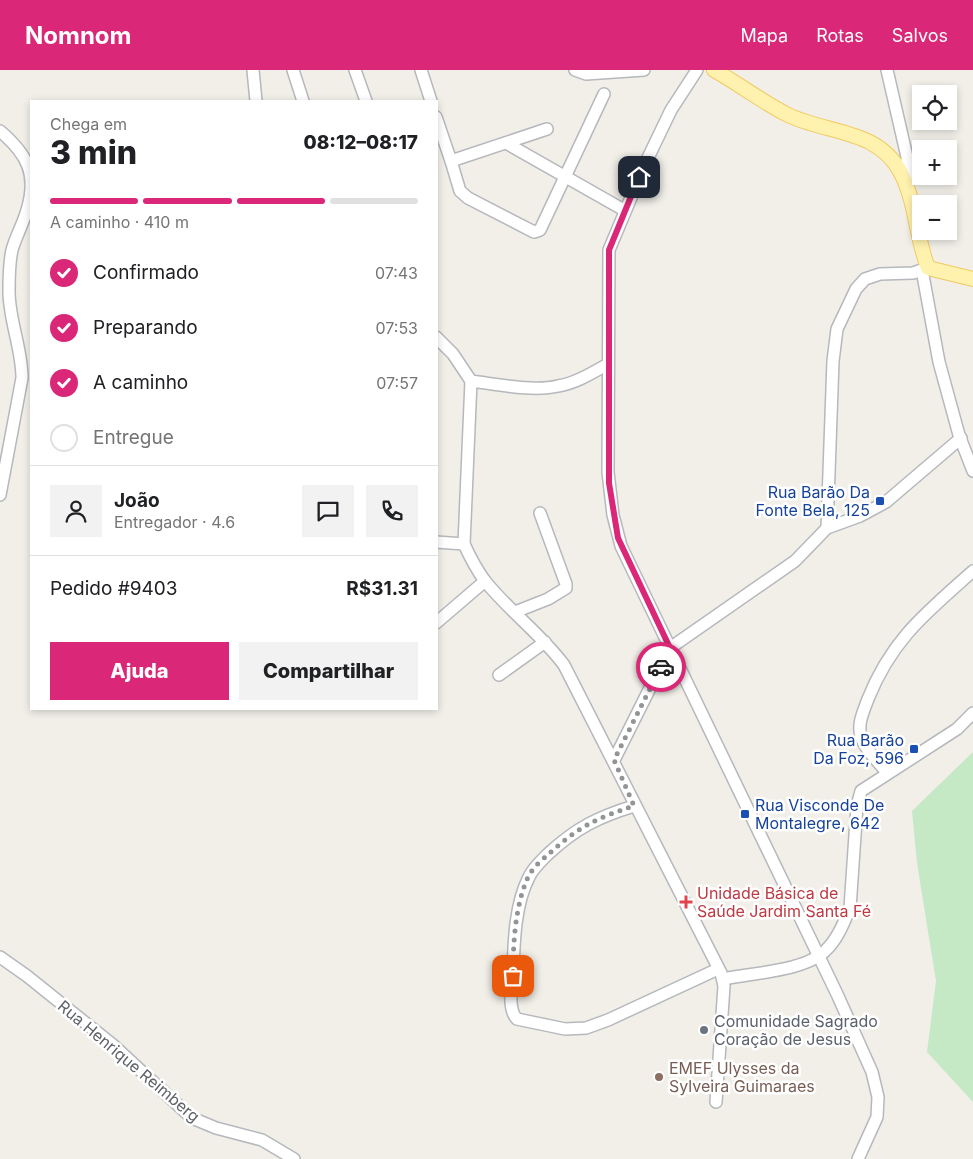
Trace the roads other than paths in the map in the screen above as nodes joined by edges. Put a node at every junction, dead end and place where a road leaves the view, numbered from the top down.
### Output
1 (253, 70) edge
2 (293, 70) edge
3 (355, 70) edge
4 (420, 70) edge
5 (575, 70) edge
6 (644, 70) edge
7 (697, 70) edge
8 (714, 70) edge
9 (887, 70) edge
10 (604, 94) dead end
11 (256, 100) edge
12 (303, 100) edge
13 (366, 100) edge
14 (431, 100) edge
15 (547, 129) dead end
16 (0, 130) edge
17 (440, 138) edge
18 (506, 143) junction
19 (451, 161) junction
20 (30, 174) edge
21 (565, 177) junction
22 (30, 186) edge
23 (908, 189) junction
24 (624, 210) junction
25 (925, 269) junction
26 (973, 279) edge
27 (438, 339) edge
28 (608, 364) junction
29 (471, 381) junction
30 (961, 438) junction
31 (973, 470) edge
32 (0, 495) edge
33 (540, 514) dead end
34 (827, 528) junction
35 (438, 542) edge
36 (464, 544) junction
37 (973, 570) edge
38 (485, 581) junction
39 (515, 612) junction
40 (438, 621) edge
41 (545, 642) junction
42 (670, 648) junction
43 (499, 675) dead end
44 (973, 713) edge
45 (614, 760) junction
46 (887, 773) junction
47 (634, 806) junction
48 (0, 957) edge
49 (818, 957) junction
50 (721, 974) junction
51 (716, 1102) dead end
52 (294, 1159) edge
53 (858, 1159) edge

1 - 11 street
2 - 12 street
3 - 13 street
4 - 14 street
5 - 6 street
7 - 24 street
8 - 23 main road
9 - 23 street
10 - 21 street
15 - 18 street
16 - 20 street
17 - 19 street
18 - 19 street
18 - 21 street
19 - 21 street
21 - 24 street
22 - 32 street
23 - 25 main road
24 - 28 street
25 - 26 main road
25 - 30 street
25 - 34 street
27 - 29 street
28 - 29 street
28 - 42 street
29 - 36 street
30 - 31 street
30 - 34 street
33 - 39 street
34 - 42 street
35 - 36 street
36 - 38 street
37 - 46 street
38 - 39 street
38 - 40 street
39 - 41 street
41 - 43 street
41 - 45 street
42 - 45 street
42 - 49 street
44 - 46 street
45 - 47 street
46 - 49 street
47 - 50 street
47 - 50 street
48 - 52 street, Rua Henrique Reimberg
49 - 50 street
49 - 53 street
50 - 51 street

